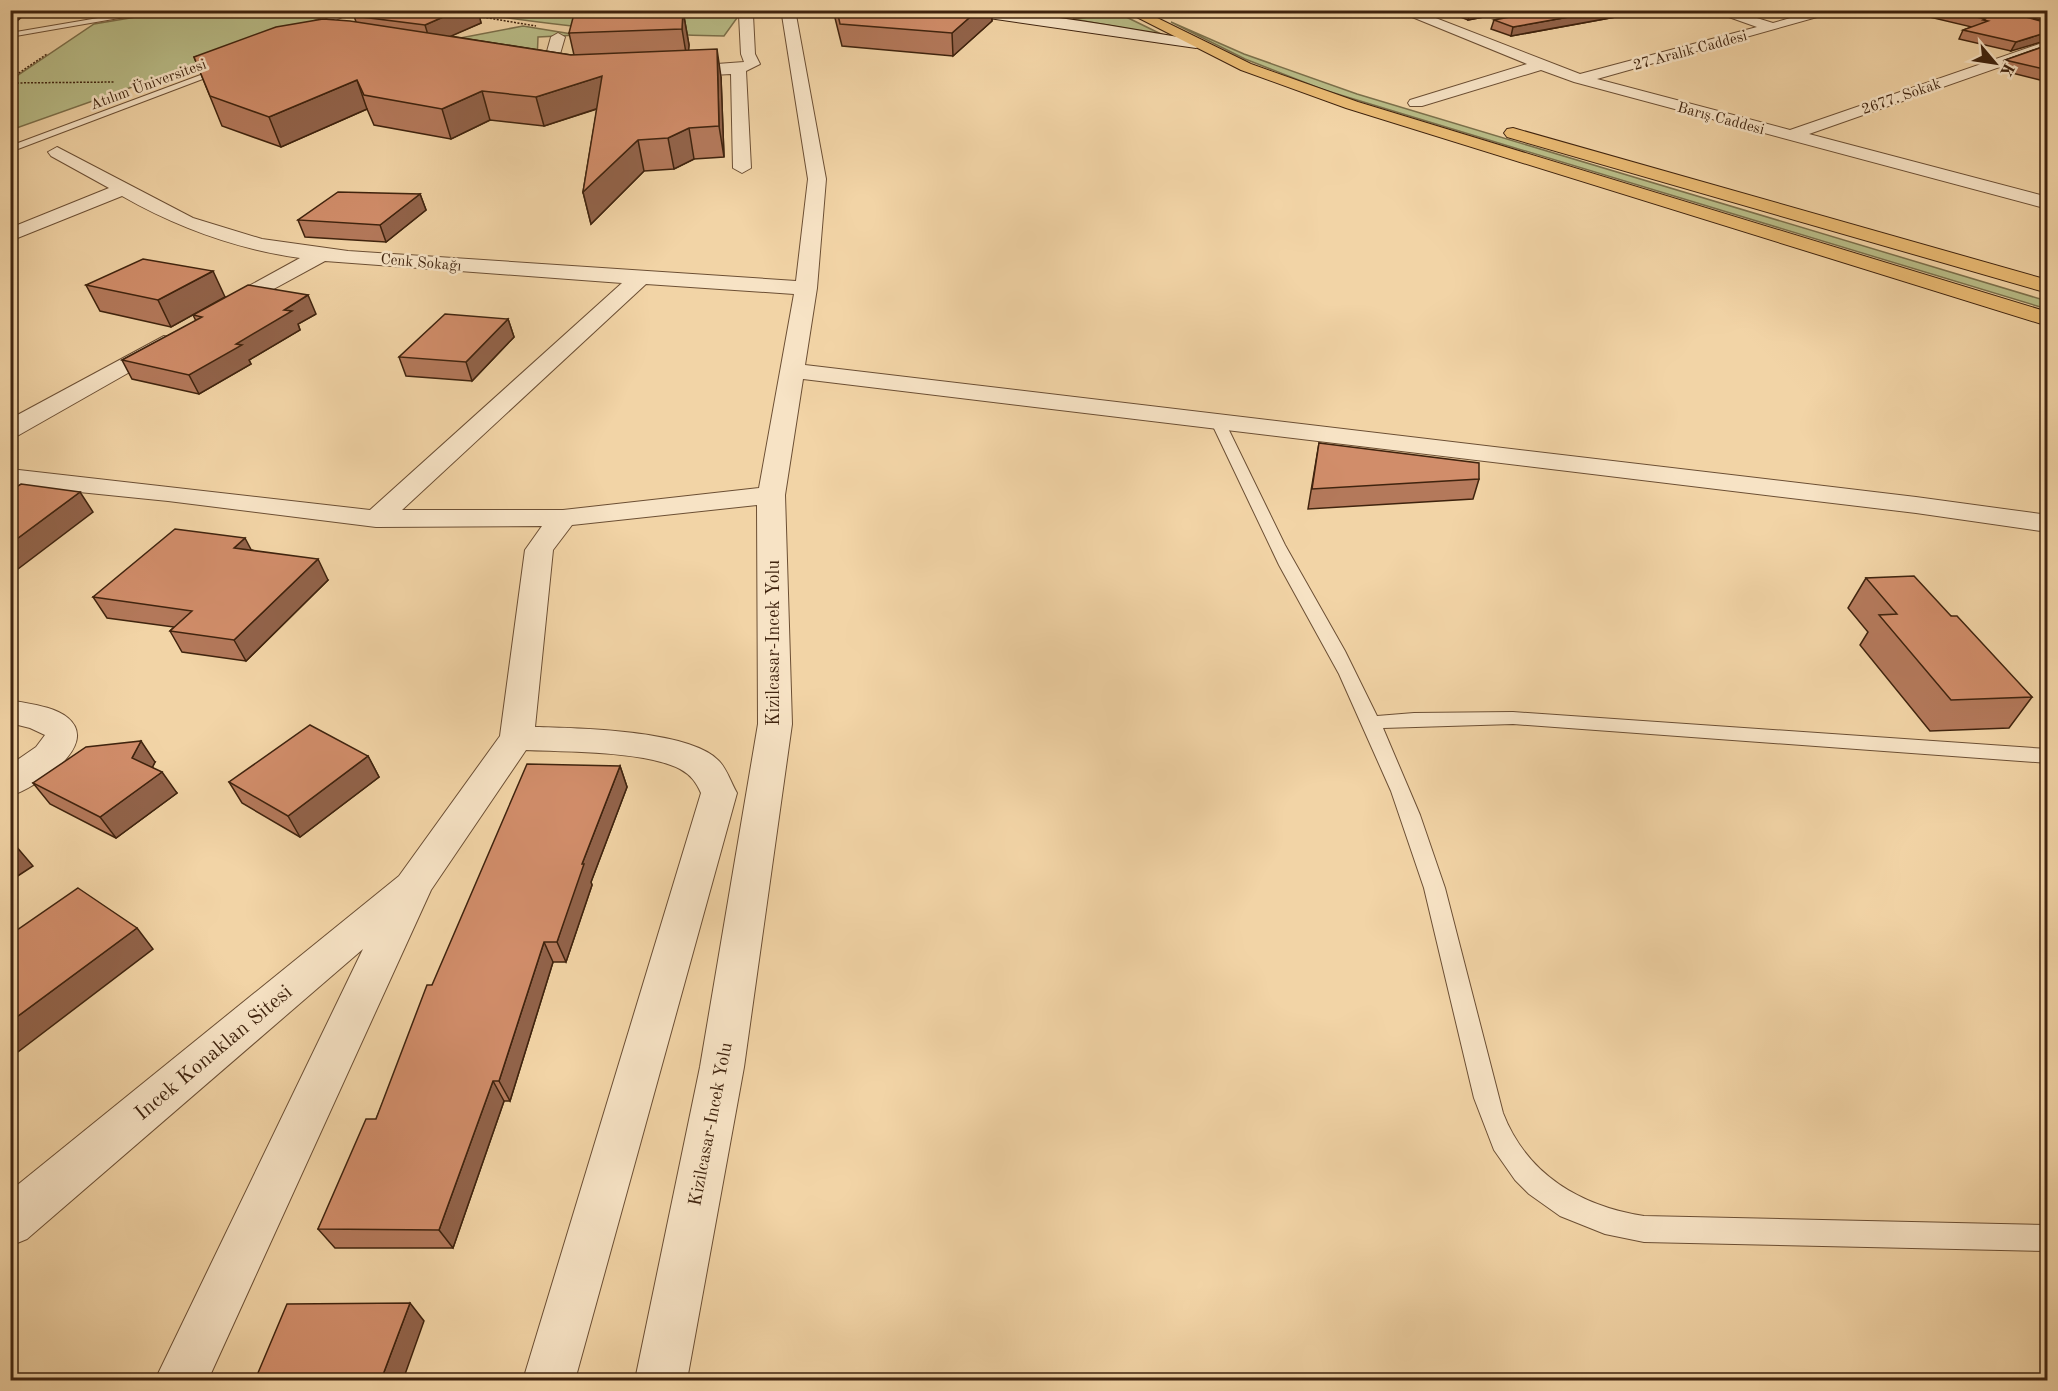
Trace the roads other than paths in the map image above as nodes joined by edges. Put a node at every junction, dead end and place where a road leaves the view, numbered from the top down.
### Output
1 (162, 10) edge
2 (354, 10) edge
3 (792, 10) edge
4 (1129, 10) edge
5 (1401, 10) edge
6 (1715, 10) edge
7 (1836, 10) edge
8 (966, 11) edge
9 (1076, 11) edge
10 (746, 15) dead end
11 (1483, 24) dead end
12 (1774, 28) junction
13 (1449, 29) junction
14 (327, 33) edge
15 (10, 35) edge
16 (558, 37) dead end
17 (1196, 44) junction
18 (2048, 45) edge
19 (1542, 65) junction
20 (738, 69) junction
21 (554, 73) edge
22 (657, 73) edge
23 (1579, 79) junction
24 (1395, 98) dead end
25 (1416, 104) junction
26 (1450, 114) dead end
27 (1495, 127) dead end
28 (1788, 136) junction
29 (10, 139) edge
30 (10, 149) edge
31 (57, 152) dead end
32 (742, 168) dead end
33 (122, 189) junction
34 (2044, 200) edge
35 (10, 235) edge
36 (322, 254) junction
37 (640, 278) junction
38 (2048, 287) edge
39 (806, 288) junction
40 (208, 319) edge
41 (2048, 320) edge
42 (187, 330) edge
43 (792, 371) junction
44 (1218, 422) junction
45 (10, 430) edge
46 (10, 477) edge
47 (771, 495) junction
48 (563, 518) junction
49 (376, 519) junction
50 (2048, 524) edge
51 (10, 711) edge
52 (1373, 723) junction
53 (517, 738) junction
54 (2048, 756) edge
55 (10, 783) edge
56 (415, 882) junction
57 (10, 1222) edge
58 (2048, 1238) edge
59 (181, 1380) edge
60 (549, 1380) edge
61 (661, 1380) edge

1 - 15 lane
2 - 14 lane
3 - 39 street, Kizilcasar-Incek Yolu
4 - 17 main road
5 - 13 street, Barış Caddesi
6 - 12 street
7 - 12 street, 27 Aralık Caddesi
8 - 9 street
8 - 17 street
10 - 20 street
11 - 13 street
12 - 23 street, 27 Aralık Caddesi
13 - 19 street, Barış Caddesi
16 - 21 street
17 - 41 main road
18 - 28 street, 2677. Sokak
19 - 23 street, Barış Caddesi
19 - 25 street
20 - 22 street
20 - 32 street
23 - 28 street, Barış Caddesi
24 - 25 main road
25 - 26 main road
27 - 38 main road
28 - 34 street, Barış Caddesi
29 - 30 lane, Atılım Üniversitesi
31 - 33 street, Cenk Sokağı
33 - 35 street
33 - 36 street, Cenk Sokağı
36 - 37 street, Cenk Sokağı
36 - 40 street
37 - 39 street, Cenk Sokağı
37 - 49 street
39 - 43 street, Kizilcasar-Incek Yolu
42 - 45 street
43 - 44 street
43 - 47 street, Kizilcasar-Incek Yolu
44 - 50 street
44 - 52 lane
46 - 49 street
47 - 48 street
47 - 61 street, Kizilcasar-Incek Yolu
48 - 49 street
48 - 53 street
51 - 55 street
52 - 54 lane
52 - 58 lane
53 - 56 street
53 - 60 street
56 - 57 street, Incek Konaklan Sitesi
56 - 59 street

